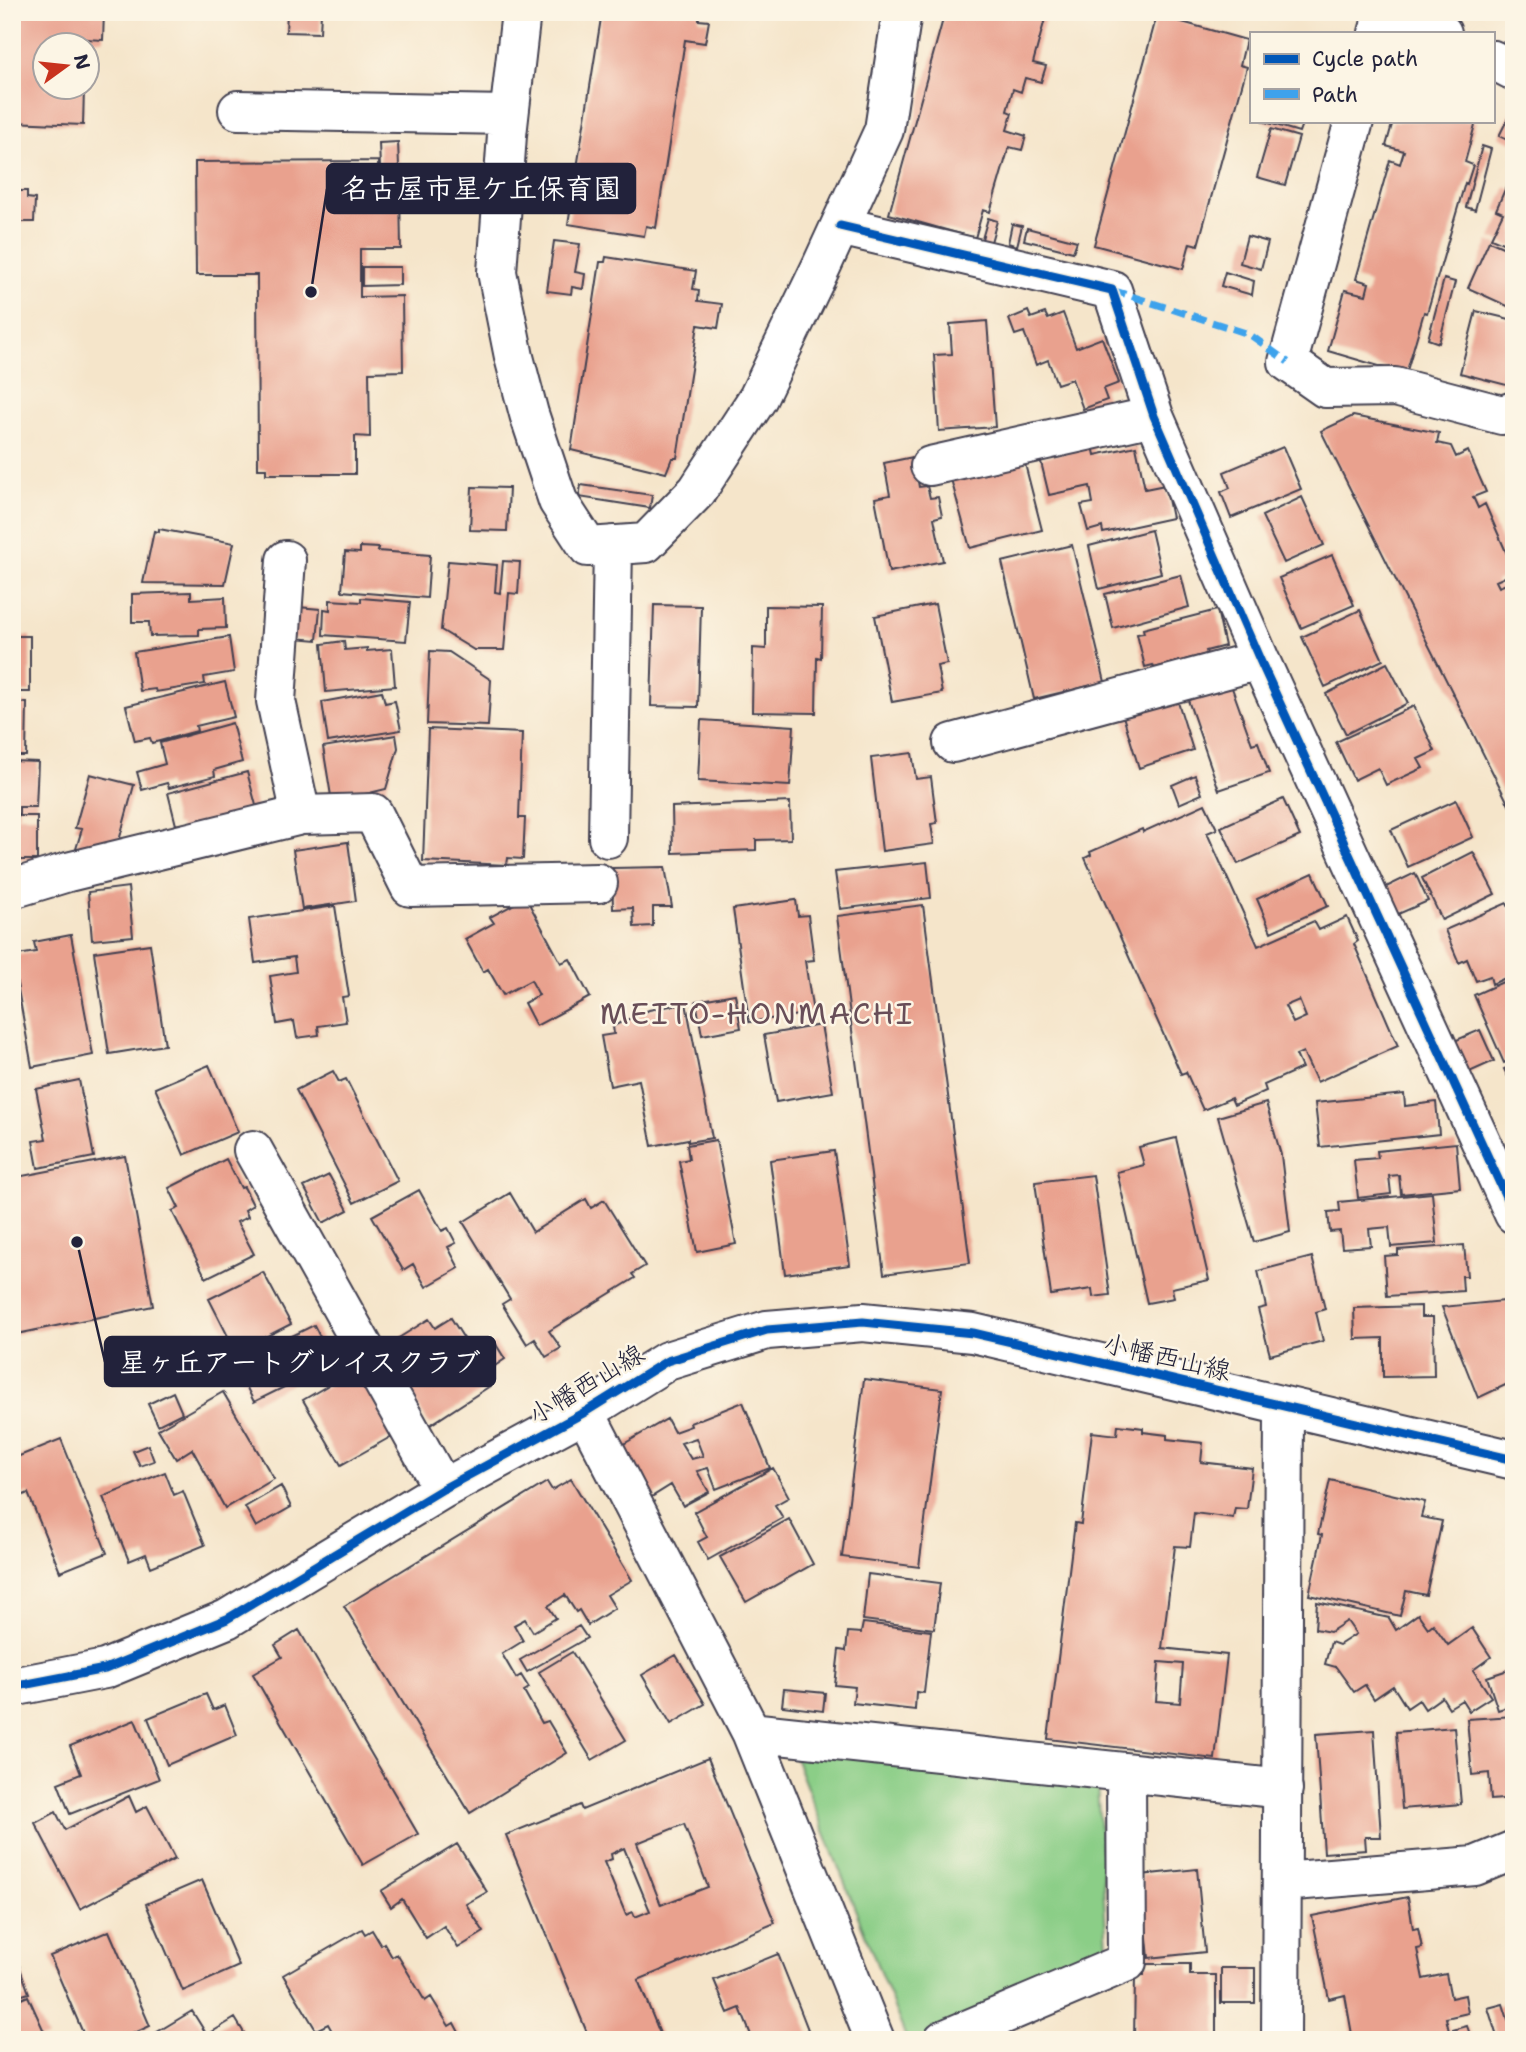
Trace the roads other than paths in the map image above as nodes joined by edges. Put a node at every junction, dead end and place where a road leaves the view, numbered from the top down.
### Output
1 (521, 12) edge
2 (902, 12) edge
3 (1384, 12) edge
4 (1403, 12) edge
5 (1378, 32) edge
6 (1440, 32) edge
7 (1494, 61) edge
8 (1514, 71) edge
9 (238, 110) dead end
10 (508, 115) junction
11 (1354, 122) edge
12 (840, 226) junction
13 (1514, 411) edge
14 (1154, 416) junction
15 (930, 466) dead end
16 (613, 545) junction
17 (286, 560) dead end
18 (1260, 660) junction
19 (953, 743) dead end
20 (301, 815) junction
21 (608, 838) dead end
22 (598, 883) dead end
23 (12, 889) edge
24 (253, 1150) dead end
25 (1514, 1214) edge
26 (1284, 1406) junction
27 (585, 1412) junction
28 (1514, 1460) edge
29 (443, 1489) junction
30 (12, 1687) edge
31 (751, 1732) junction
32 (1126, 1773) junction
33 (1283, 1789) junction
34 (1514, 1850) edge
35 (1282, 1882) junction
36 (875, 2040) edge
37 (943, 2040) edge
38 (1281, 2040) edge

1 - 10 street
2 - 12 street
3 - 5 street
4 - 6 street
7 - 8 street
9 - 10 street
10 - 16 street
11 - 13 street
12 - 14 street
12 - 16 street
14 - 15 street
14 - 18 street
16 - 21 street
17 - 20 street
18 - 19 street
18 - 25 street
20 - 22 street
20 - 23 street
24 - 29 street
26 - 27 street, 小幡西山線
26 - 28 street, 小幡西山線
26 - 33 street
27 - 29 street, 小幡西山線
27 - 31 street
29 - 30 street, 小幡西山線
31 - 32 street
31 - 36 street
32 - 33 street
32 - 37 street
33 - 35 street
34 - 35 street
35 - 38 street

